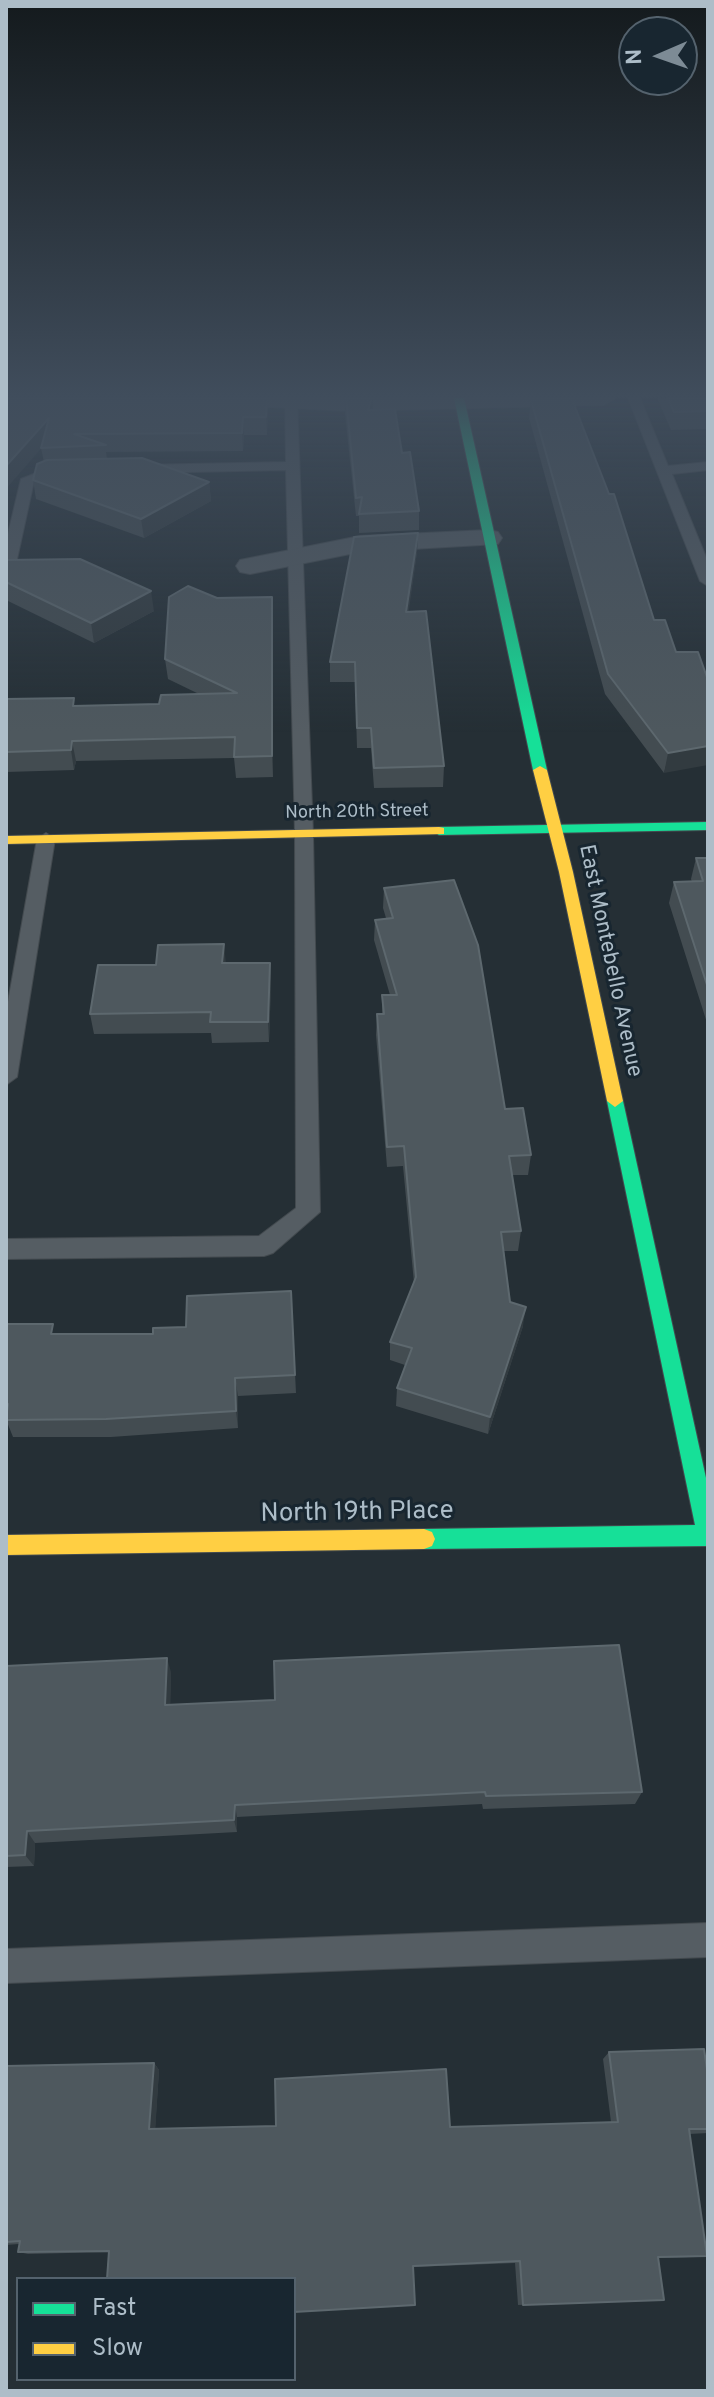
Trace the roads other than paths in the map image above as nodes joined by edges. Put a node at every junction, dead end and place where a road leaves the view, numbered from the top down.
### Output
1 (18, 510) edge
2 (293, 510) edge
3 (483, 510) edge
4 (680, 510) edge
5 (11, 533) edge
6 (489, 538) junction
7 (296, 554) junction
8 (250, 566) dead end
9 (6, 573) edge
10 (708, 581) edge
11 (708, 826) edge
12 (555, 829) junction
13 (304, 834) junction
14 (46, 839) junction
15 (6, 840) edge
16 (6, 1077) edge
17 (6, 1249) edge
18 (708, 1536) edge
19 (6, 1545) edge
20 (708, 1940) edge
21 (6, 1966) edge

1 - 5 lane
2 - 7 lane
3 - 6 street, East Montebello Avenue
4 - 10 lane
5 - 9 lane
6 - 7 street
6 - 12 street, East Montebello Avenue
7 - 8 street
7 - 13 lane
11 - 12 street, North 20th Street
12 - 13 street, North 20th Street
12 - 18 street, East Montebello Avenue
13 - 14 street, North 20th Street
13 - 17 lane
14 - 15 street, North 20th Street
14 - 16 lane
18 - 19 street, North 19th Place
20 - 21 lane

